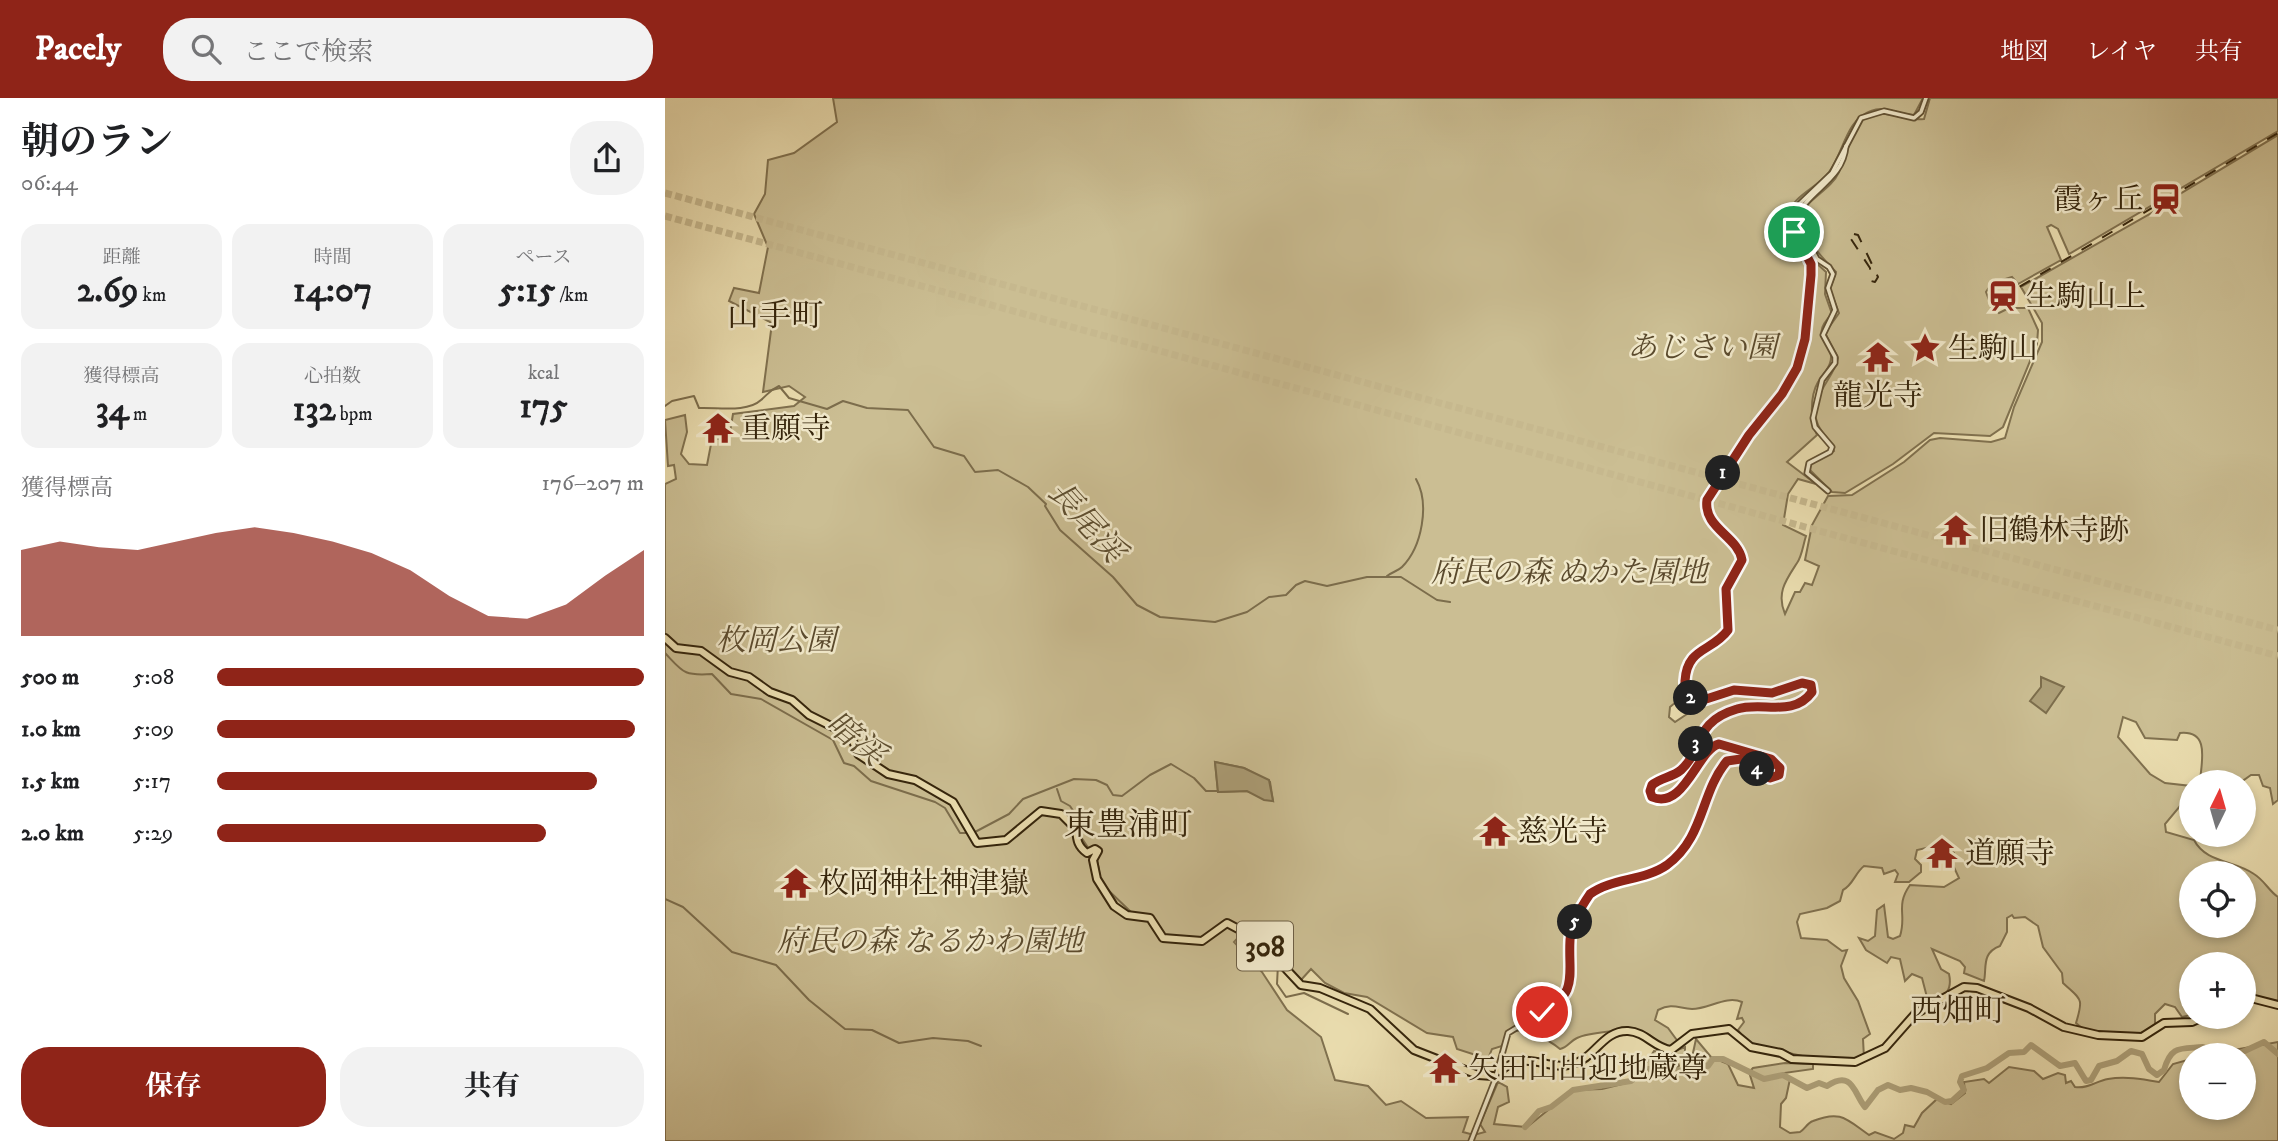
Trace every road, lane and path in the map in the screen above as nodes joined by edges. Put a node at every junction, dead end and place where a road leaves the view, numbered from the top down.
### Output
1 (1926, 98) edge
2 (1846, 145) junction
3 (1828, 491) dead end
4 (665, 638) edge
5 (2256, 999) edge
6 (2278, 1005) edge
7 (2179, 1022) edge
8 (1500, 1071) dead end
9 (1493, 1076) dead end
10 (1471, 1141) edge

1 - 2 street
2 - 3 street
2 - 10 street
4 - 9 highway, 308
5 - 6 highway
7 - 8 highway

